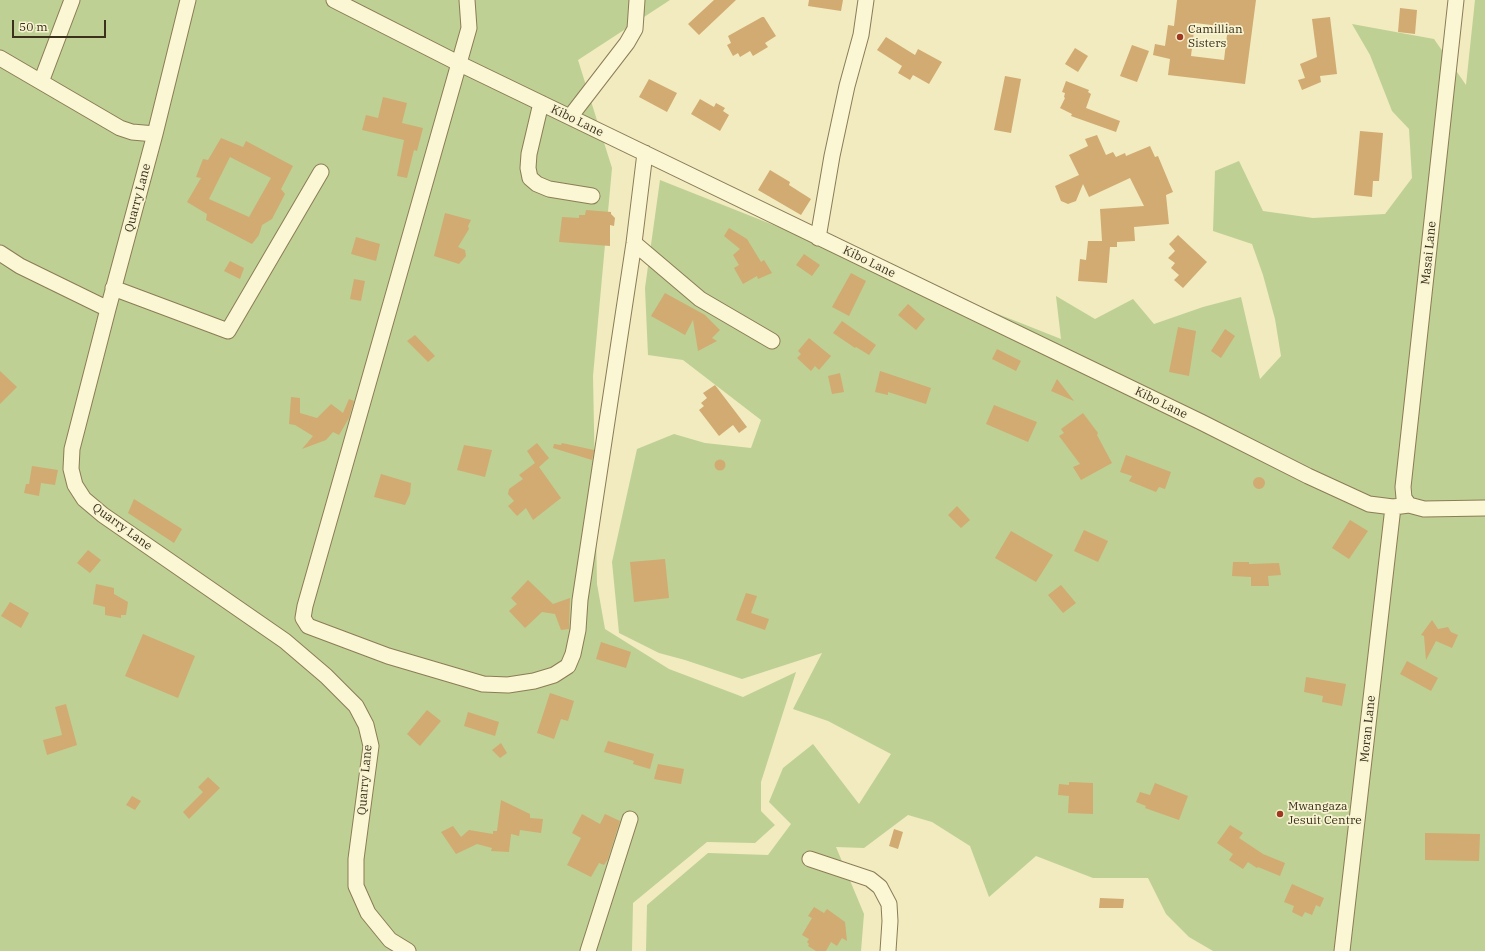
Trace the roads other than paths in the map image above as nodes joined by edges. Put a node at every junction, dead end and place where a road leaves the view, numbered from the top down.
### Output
1 (72, 0) edge
2 (188, 0) edge
3 (334, 0) edge
4 (467, 0) edge
5 (638, 0) edge
6 (866, 0) edge
7 (1456, 0) edge
8 (0, 58) edge
9 (458, 63) junction
10 (41, 82) junction
11 (541, 103) junction
12 (570, 117) junction
13 (155, 134) junction
14 (645, 153) junction
15 (321, 172) dead end
16 (592, 196) dead end
17 (818, 238) junction
18 (634, 244) junction
19 (0, 253) edge
20 (113, 288) junction
21 (108, 309) junction
22 (772, 341) dead end
23 (1409, 505) junction
24 (1393, 506) junction
25 (1485, 508) edge
26 (630, 819) dead end
27 (810, 859) dead end
28 (408, 951) edge
29 (588, 951) edge
30 (888, 951) edge
31 (1342, 951) edge

1 - 10 street
2 - 13 street, Quarry Lane
3 - 9 street, Kibo Lane
4 - 9 street
5 - 12 street
6 - 17 street
7 - 23 street, Masai Lane
8 - 10 street
9 - 11 street, Kibo Lane
9 - 18 street
10 - 13 street
11 - 12 street, Kibo Lane
11 - 16 street
12 - 14 street, Kibo Lane
13 - 20 street, Quarry Lane
14 - 17 street, Kibo Lane
14 - 18 street
15 - 20 street
17 - 24 street, Kibo Lane
18 - 22 street
19 - 21 street
20 - 21 street, Quarry Lane
21 - 28 street, Quarry Lane
23 - 24 street, Kibo Lane
23 - 25 street, Kibo Lane
24 - 31 street, Moran Lane
26 - 29 street
27 - 30 street

